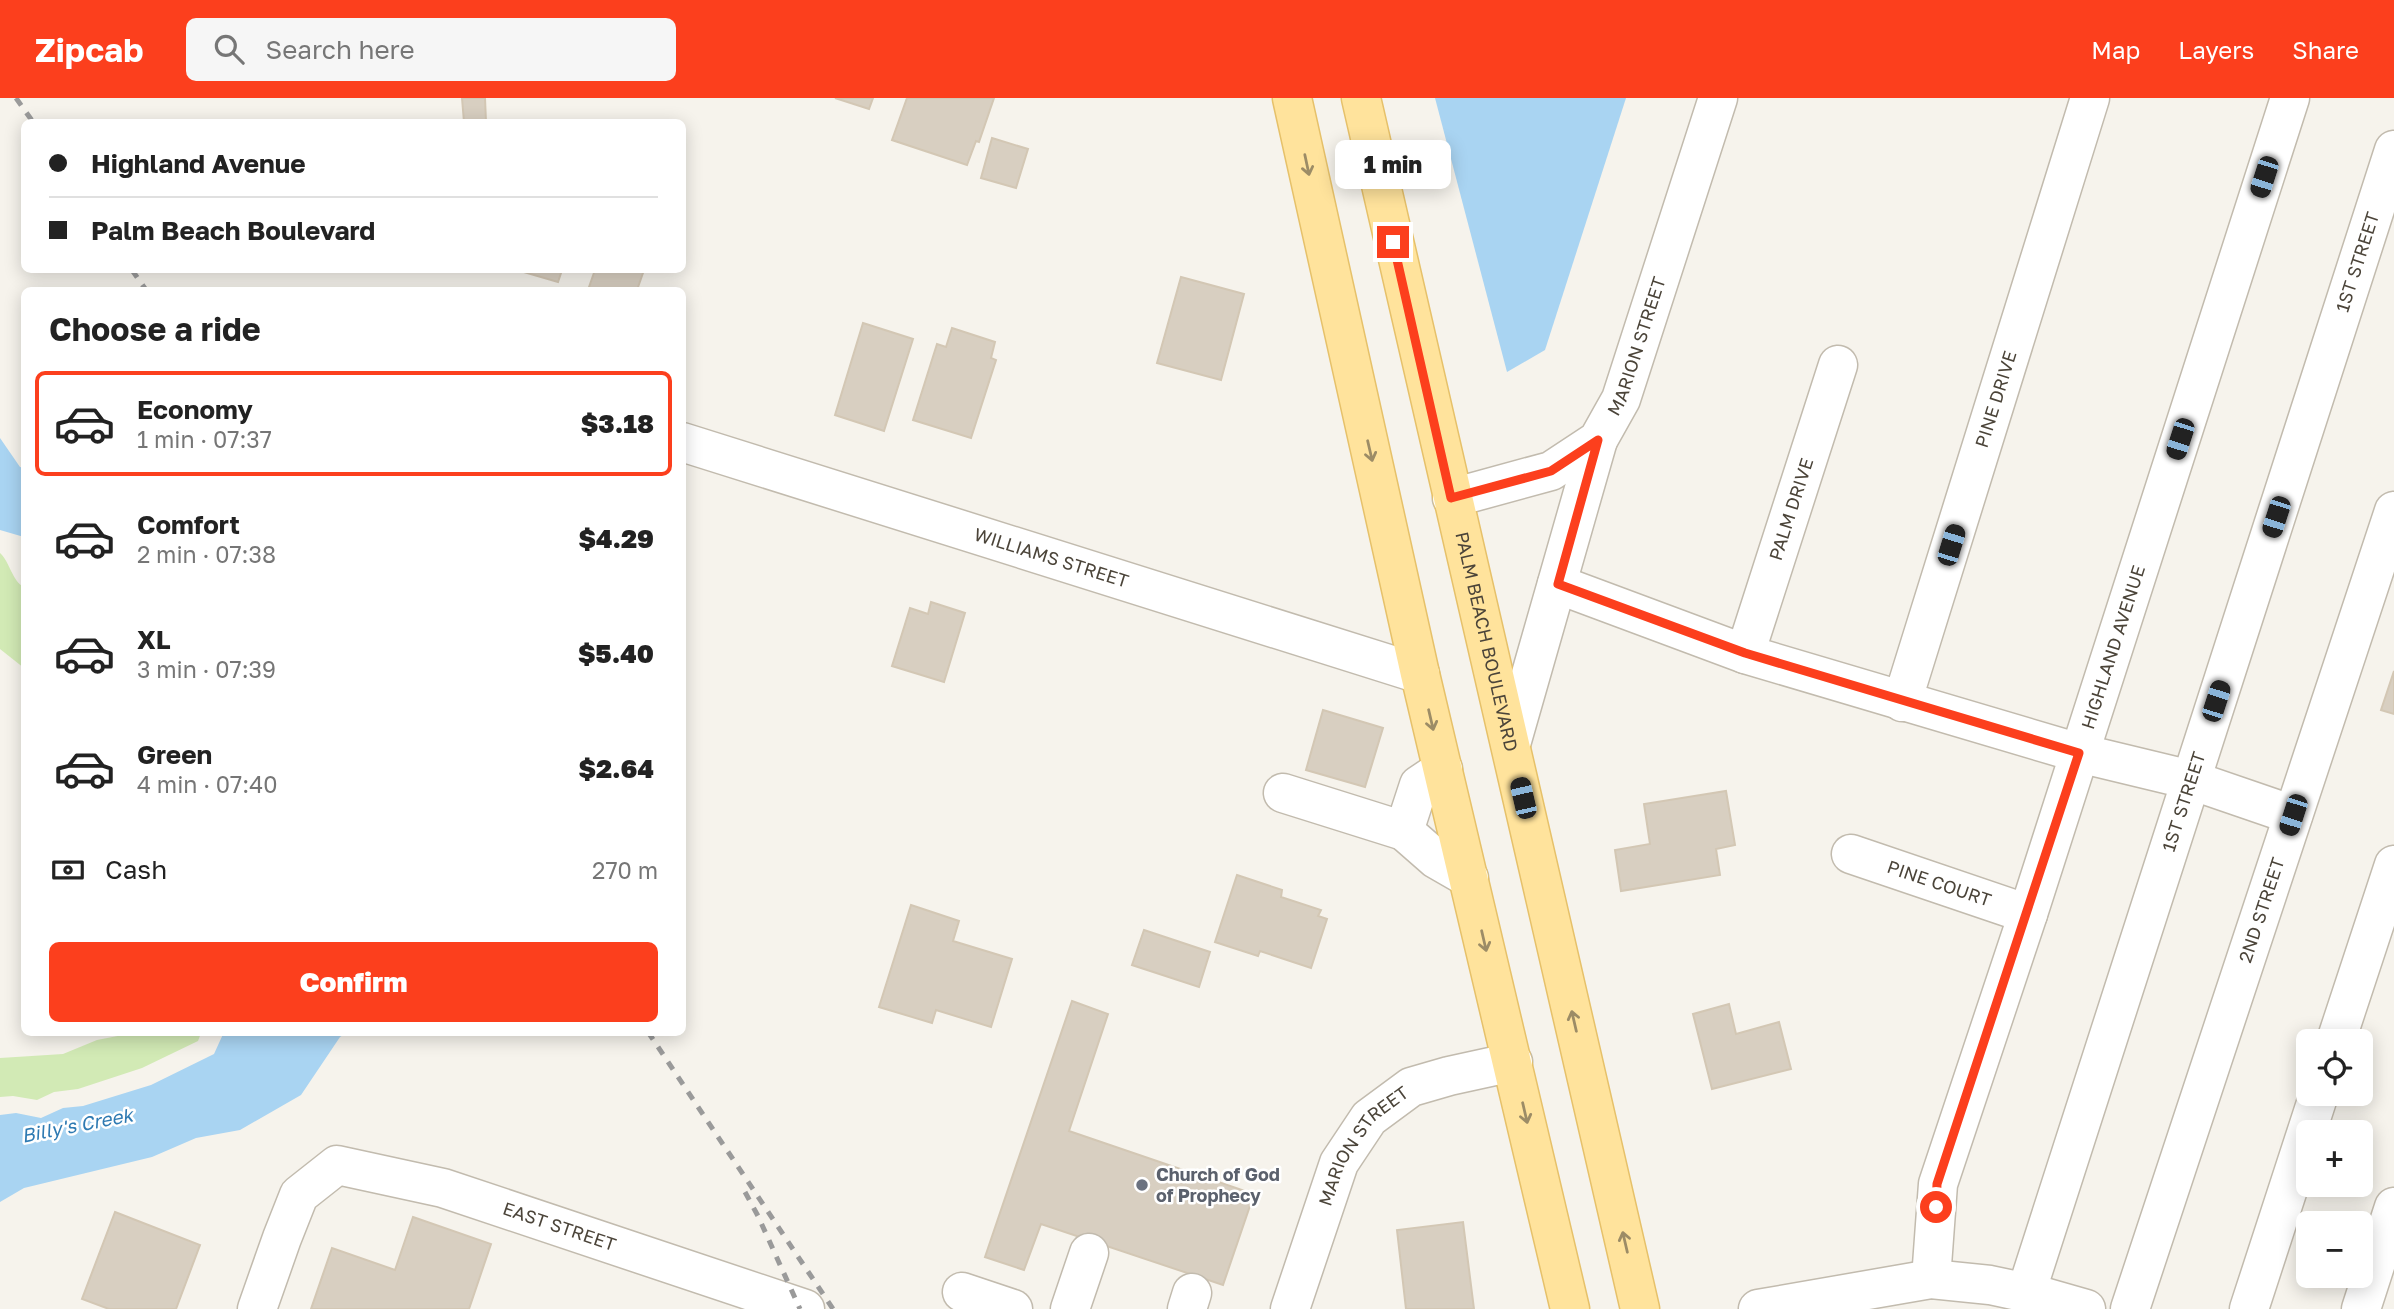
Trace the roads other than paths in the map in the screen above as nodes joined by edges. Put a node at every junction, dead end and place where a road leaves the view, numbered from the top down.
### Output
1 (1292, 98) edge
2 (1334, 98) edge
3 (1361, 98) edge
4 (1718, 98) edge
5 (2090, 98) edge
6 (2290, 98) edge
7 (2394, 150) edge
8 (1375, 164) junction
9 (1838, 365) dead end
10 (1598, 440) junction
11 (686, 444) edge
12 (1451, 498) junction
13 (2394, 512) edge
14 (1558, 584) junction
15 (1745, 653) junction
16 (1420, 674) junction
17 (1902, 702) junction
18 (1511, 744) junction
19 (2079, 753) junction
20 (1443, 769) junction
21 (2191, 780) junction
22 (1283, 793) dead end
23 (2293, 815) junction
24 (1404, 831) junction
25 (1851, 855) dead end
26 (2394, 865) edge
27 (1469, 878) junction
28 (2028, 914) junction
29 (2340, 1029) edge
30 (1513, 1062) junction
31 (2315, 1106) edge
32 (2394, 1207) edge
33 (1089, 1253) dead end
34 (1931, 1279) junction
35 (962, 1292) dead end
36 (2026, 1293) junction
37 (257, 1309) edge
38 (805, 1309) edge
39 (1013, 1309) edge
40 (1070, 1309) edge
41 (1290, 1309) edge
42 (1570, 1309) edge
43 (1640, 1309) edge
44 (1758, 1309) edge
45 (2087, 1309) edge
46 (2130, 1309) edge
47 (2249, 1309) edge
48 (2361, 1309) edge

1 -> 16 main road
2 - 8 main road
3 - 8 main road, PALM BEACH BOULEVARD
4 - 10 street, MARION STREET
5 - 17 street, PINE DRIVE
6 - 19 street, HIGHLAND AVENUE
7 - 21 street, 1ST STREET
8 - 12 main road, PALM BEACH BOULEVARD
9 - 15 street, PALM DRIVE
10 - 12 street, MARION STREET
10 - 14 street
11 - 16 street, WILLIAMS STREET
12 - 18 main road, PALM BEACH BOULEVARD
13 - 23 street, 2ND STREET
14 - 15 street
14 - 18 street
15 - 17 street
16 -> 20 main road
17 - 19 street
43 -> 18 main road, PALM BEACH BOULEVARD
19 - 21 street
19 - 28 street, HIGHLAND AVENUE
20 - 24 street
20 - 27 main road
21 - 23 street
21 - 36 street, 1ST STREET
22 - 24 street
23 - 46 street, 2ND STREET
24 - 27 street
25 - 28 street, PINE COURT
26 - 29 street
27 -> 30 main road
28 - 34 street, HIGHLAND AVENUE
30 - 41 street, MARION STREET
30 -> 42 main road
31 - 47 street
32 - 48 street
33 - 40 street
34 - 36 street
34 - 44 street
35 - 39 street
36 - 45 street
37 - 38 street, EAST STREET

